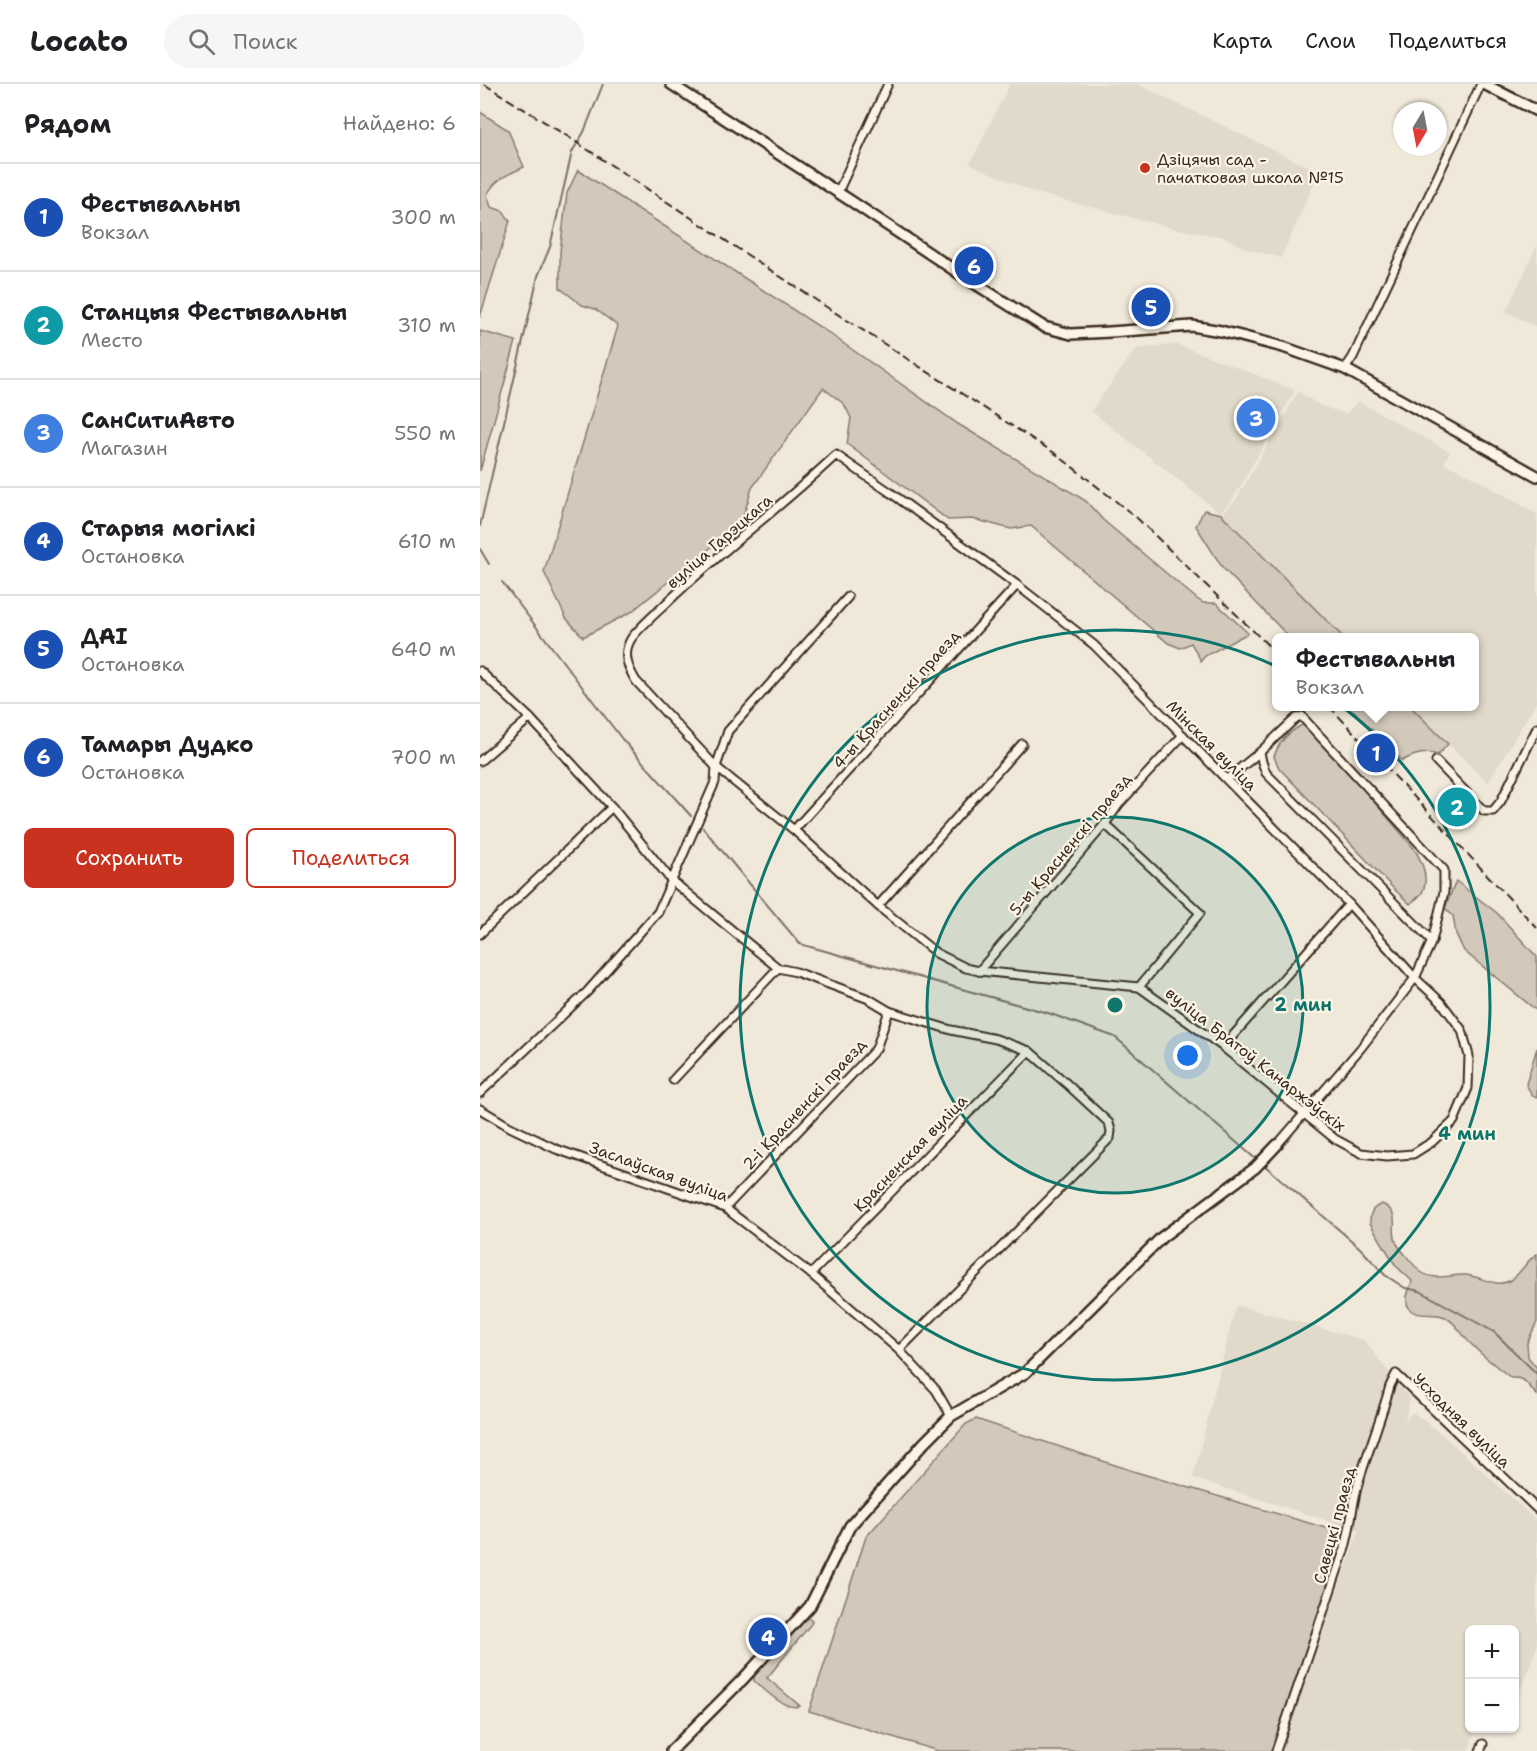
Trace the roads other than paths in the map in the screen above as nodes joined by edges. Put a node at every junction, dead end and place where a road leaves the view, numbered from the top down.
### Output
1 (671, 84) edge
2 (888, 84) edge
3 (1483, 84) edge
4 (1537, 111) edge
5 (838, 192) junction
6 (1345, 369) junction
7 (836, 455) joint
8 (1537, 476) edge
9 (1017, 585) junction
10 (848, 597) dead end
11 (480, 671) edge
12 (530, 718) junction
13 (1537, 728) edge
14 (1183, 735) junction
15 (1022, 744) dead end
16 (1260, 752) junction
17 (480, 761) edge
18 (1436, 761) dead end
19 (717, 767) junction
20 (1227, 779) junction
21 (612, 807) junction
22 (1105, 824) junction
23 (794, 830) junction
24 (672, 880) junction
25 (1349, 904) junction
26 (878, 906) junction
27 (480, 934) edge
28 (1432, 941) junction
29 (778, 968) junction
30 (979, 971) junction
31 (1415, 978) junction
32 (1139, 987) junction
33 (888, 1011) junction
34 (1222, 1047) junction
35 (1029, 1051) junction
36 (673, 1080) dead end
37 (480, 1093) edge
38 (480, 1109) edge
39 (1304, 1113) junction
40 (1454, 1121) joint
41 (1277, 1145) joint
42 (725, 1208) junction
43 (811, 1274) junction
44 (899, 1350) junction
45 (1396, 1374) joint
46 (951, 1416) junction
47 (1537, 1509) edge
48 (671, 1751) edge
49 (1276, 1751) edge

1 - 5 street
2 - 5 street
3 - 4 street
3 - 6 street
5 - 6 street
6 - 8 street
7 - 9 street, Мінская вуліца
7 - 19 street, вуліца Гарэцкага
9 - 14 street, Мінская вуліца
9 - 23 street, 4-ы Красненскі праезд
10 - 19 street
11 - 12 street
12 - 17 street
12 - 21 street
13 - 18 street
14 - 20 street, Мінская вуліца
14 - 22 street, 5-ы Красненскі праезд
15 - 26 street
16 - 20 street
16 - 28 street
16 - 28 street
19 - 23 street
19 - 24 street
20 - 25 street, Мінская вуліца
21 - 24 street
21 - 27 street
22 - 30 street, 5-ы Красненскі праезд
22 - 32 street, вуліца Братоў Канаржэўскіх
23 - 26 street
24 - 29 street
24 - 37 street
25 - 31 street, Мінская вуліца
25 - 34 street
26 - 30 street
28 - 31 street
29 - 33 street
29 - 36 street
30 - 32 street
31 - 39 street
31 - 40 street, Мінская вуліца
32 - 34 street, вуліца Братоў Канаржэўскіх
33 - 35 street
33 - 42 street, 2-і Красненскі праезд
34 - 39 street, вуліца Братоў Канаржэўскіх
35 - 43 street, Красненская вуліца
35 - 44 street
38 - 42 street, Заслаўская вуліца
39 - 40 street, вуліца Братоў Канаржэўскіх
39 - 41 street
41 - 46 street
42 - 43 street, Заслаўская вуліца
43 - 44 street, Заслаўская вуліца
44 - 46 street, Заслаўская вуліца
45 - 47 street, Усходняя вуліца
45 - 49 street, Савецкі праезд
46 - 48 street

